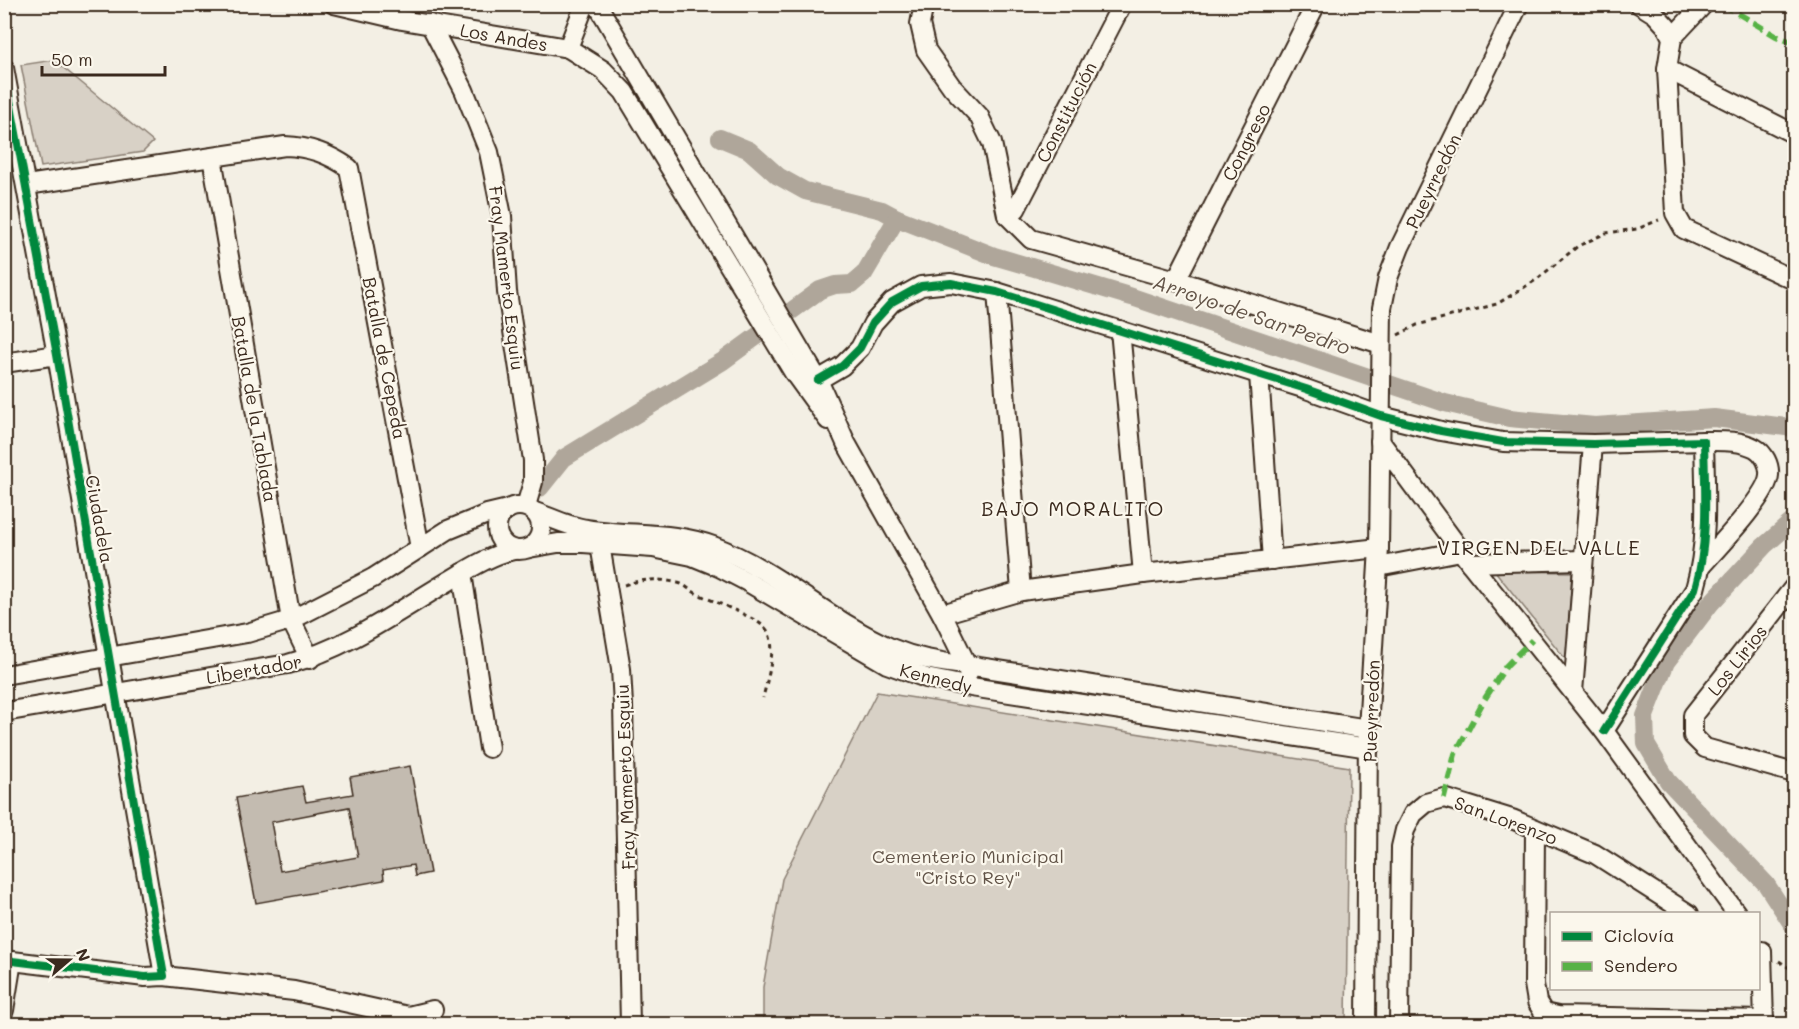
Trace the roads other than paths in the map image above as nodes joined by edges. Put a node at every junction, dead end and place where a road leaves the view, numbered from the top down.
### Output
1 (334, 4) edge
2 (585, 4) edge
3 (597, 4) edge
4 (924, 4) edge
5 (1122, 4) edge
6 (1316, 4) edge
7 (1519, 4) edge
8 (1639, 4) edge
9 (1704, 4) edge
10 (405, 12) edge
11 (430, 24) junction
12 (1672, 38) junction
13 (568, 48) junction
14 (4, 68) edge
15 (1667, 69) junction
16 (1794, 134) edge
17 (213, 156) junction
18 (27, 185) junction
19 (1007, 215) junction
20 (1176, 280) junction
21 (1794, 280) edge
22 (998, 292) junction
23 (1120, 330) junction
24 (1381, 344) junction
25 (57, 355) junction
26 (4, 363) edge
27 (807, 372) junction
28 (1259, 374) junction
29 (1381, 407) junction
30 (1380, 441) junction
31 (1704, 441) junction
32 (1593, 444) junction
33 (523, 509) junction
34 (599, 537) junction
35 (420, 548) junction
36 (1378, 548) junction
37 (522, 549) junction
38 (1466, 557) junction
39 (1272, 560) junction
40 (1583, 560) junction
41 (1702, 565) junction
42 (1378, 567) junction
43 (462, 573) junction
44 (1143, 574) junction
45 (1794, 587) edge
46 (1021, 591) junction
47 (942, 614) junction
48 (291, 620) junction
49 (109, 657) junction
50 (310, 658) junction
51 (967, 665) junction
52 (4, 675) edge
53 (971, 687) junction
54 (116, 692) junction
55 (1573, 692) junction
56 (4, 712) edge
57 (1368, 729) junction
58 (1604, 731) junction
59 (489, 748) dead end
60 (1369, 748) junction
61 (1794, 773) edge
62 (1535, 829) junction
63 (1686, 912) edge
64 (1736, 912) edge
65 (1760, 948) edge
66 (8, 960) edge
67 (164, 976) junction
68 (4, 1010) edge
69 (433, 1010) dead end
70 (1764, 1022) edge
71 (630, 1024) edge
72 (1366, 1024) edge
73 (1399, 1024) edge

1 - 10 street, Los Andes
2 - 13 street
3 - 27 street
4 - 19 street
5 - 19 street, Constitución
6 - 20 street, Congreso
7 - 24 street, Pueyrredón
8 - 12 street
9 - 12 street
10 - 11 street, Los Andes
11 - 13 street, Los Andes
11 - 33 street, Fray Mamerto Esquiu
12 - 15 street
13 - 27 street
14 - 18 street, Ciudadela
15 - 16 street
15 - 21 street
17 - 18 street
17 - 35 street, Batalla de Cepeda
17 - 48 street, Batalla de la Tablada
18 - 25 street, Ciudadela
19 - 20 street
20 - 24 street
22 - 23 street
22 - 27 street
22 - 46 street
23 - 28 street
23 - 44 street
24 - 29 street, Pueyrredón
25 - 26 street
25 - 49 street, Ciudadela
27 - 47 street
28 - 29 street
28 - 39 street
29 - 30 street, Pueyrredón
29 - 32 street
30 - 36 street, Pueyrredón
30 - 38 street
31 - 32 street
31 - 41 street
31 - 41 street
32 - 40 street
33 - 34 street, Kennedy
33 - 35 street, Libertador
33 - 37 street
33 - 37 street
34 - 37 street, Kennedy
34 - 51 street, Kennedy
34 - 53 street, Kennedy
34 - 71 street, Fray Mamerto Esquiu
35 - 48 street, Libertador
36 - 39 street
36 - 42 street, Pueyrredón
37 - 43 street, Libertador
38 - 40 street
38 - 42 street
38 - 55 street
39 - 44 street
40 - 55 street
41 - 58 street
42 - 57 street, Pueyrredón
43 - 50 street, Libertador
43 - 59 street
44 - 46 street
45 - 61 street, Los Lirios
46 - 47 street
47 - 51 street
48 - 49 street, Libertador
48 - 50 street, Batalla de la Tablada
49 - 52 street, Libertador
49 - 54 street, Ciudadela
50 - 54 street, Libertador
51 - 53 street
51 - 57 street, Kennedy
53 - 60 street, Kennedy
54 - 56 street, Libertador
54 - 67 street, Ciudadela
55 - 58 street
57 - 60 street, Pueyrredón
58 - 64 street
60 - 72 street, Pueyrredón
62 - 63 street, San Lorenzo
62 - 70 street
62 - 73 street, San Lorenzo
65 - 70 street
66 - 67 street
66 - 68 street
67 - 69 street

